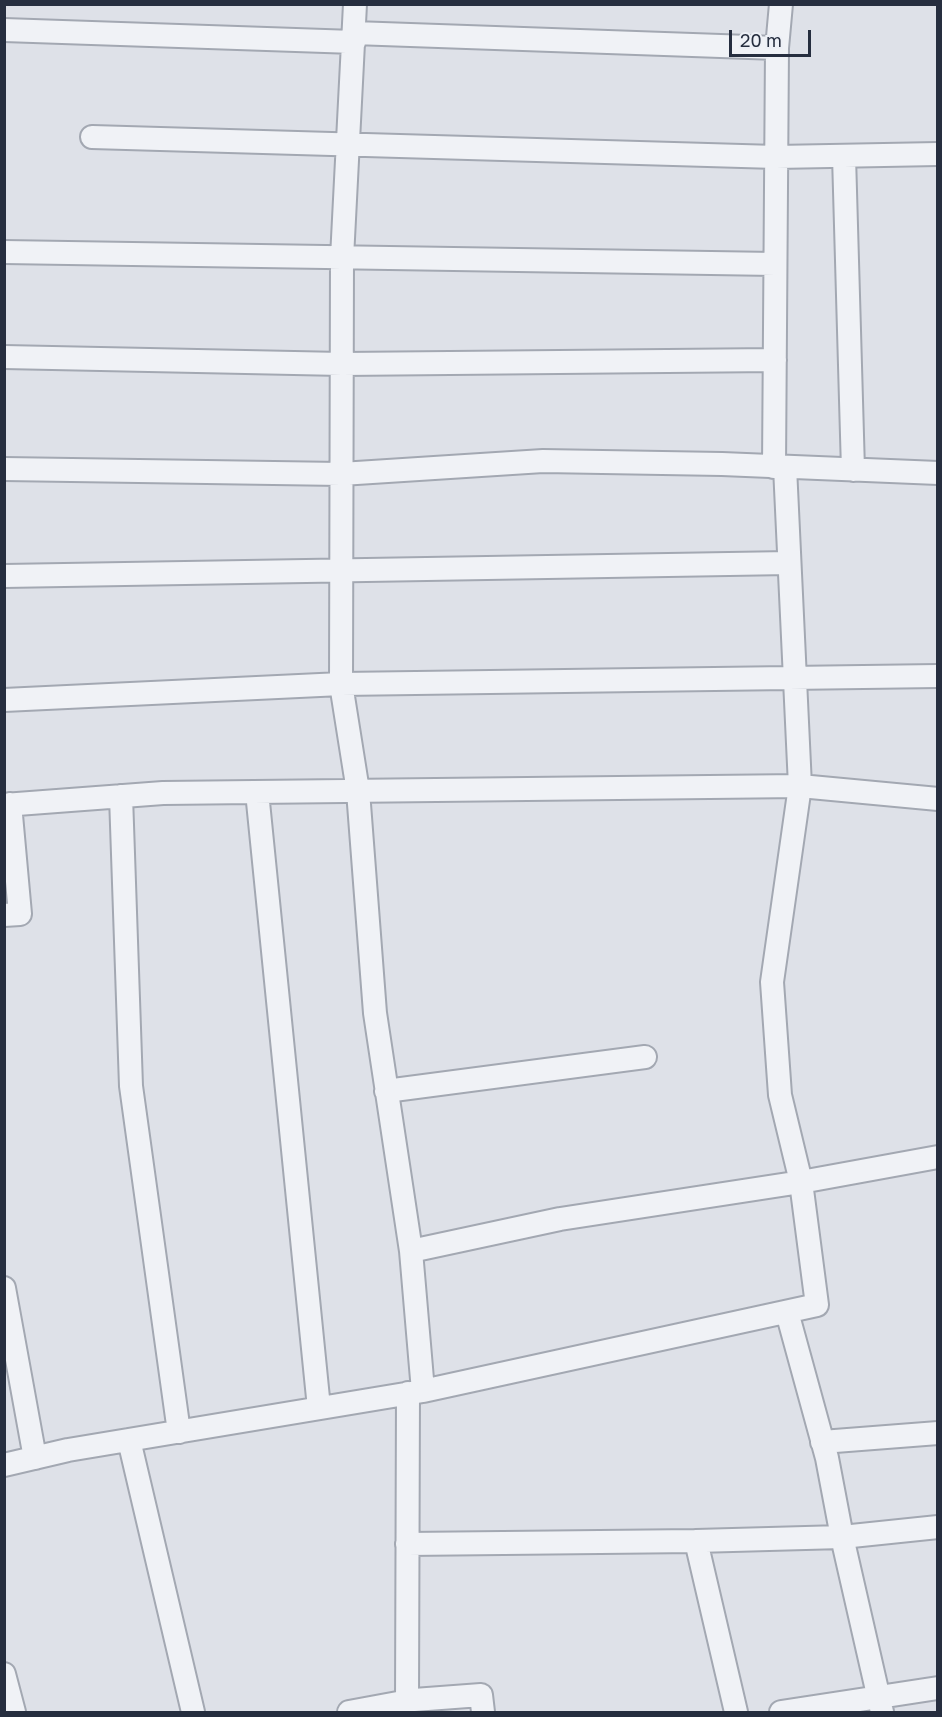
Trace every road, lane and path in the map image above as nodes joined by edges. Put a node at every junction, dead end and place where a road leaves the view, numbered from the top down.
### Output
1 (355, 4) edge
2 (781, 4) edge
3 (4, 30) edge
4 (354, 38) junction
5 (777, 48) junction
6 (92, 138) dead end
7 (348, 145) junction
8 (938, 154) edge
9 (844, 156) junction
10 (776, 157) junction
11 (4, 252) edge
12 (342, 258) junction
13 (775, 264) junction
14 (4, 357) edge
15 (775, 360) junction
16 (342, 364) junction
17 (779, 467) junction
18 (4, 469) edge
19 (853, 470) junction
20 (938, 473) edge
21 (341, 474) junction
22 (789, 563) junction
23 (341, 571) junction
24 (4, 576) edge
25 (938, 676) edge
26 (795, 678) junction
27 (341, 684) junction
28 (4, 700) edge
29 (800, 786) junction
30 (358, 791) junction
31 (257, 792) junction
32 (121, 796) junction
33 (938, 799) edge
34 (7, 804) edge
35 (4, 915) edge
36 (645, 1057) dead end
37 (386, 1091) junction
38 (938, 1157) edge
39 (801, 1182) junction
40 (411, 1251) junction
41 (4, 1288) edge
42 (787, 1312) junction
43 (415, 1392) junction
44 (319, 1408) junction
45 (179, 1432) junction
46 (938, 1433) edge
47 (129, 1440) junction
48 (822, 1442) junction
49 (35, 1458) junction
50 (4, 1465) edge
51 (938, 1527) edge
52 (842, 1537) junction
53 (696, 1541) junction
54 (407, 1544) junction
55 (4, 1674) edge
56 (938, 1688) edge
57 (407, 1702) junction
58 (880, 1705) edge
59 (14, 1713) edge
60 (193, 1713) edge
61 (349, 1713) edge
62 (483, 1713) edge
63 (736, 1713) edge
64 (781, 1713) edge

1 - 4 street
2 - 5 street
3 - 4 street
4 - 5 street
4 - 7 street
5 - 10 street
6 - 7 street
7 - 10 street
7 - 12 street
8 - 9 street
9 - 10 street
9 - 19 street
10 - 13 street
11 - 12 street
12 - 13 street
12 - 16 street
13 - 15 street
14 - 16 street
15 - 16 street
15 - 17 street
16 - 21 street
17 - 19 street
17 - 21 street
17 - 22 street
18 - 21 street
19 - 20 street
21 - 23 street
22 - 23 street
22 - 26 street
23 - 24 street
23 - 27 street
25 - 26 street
26 - 27 street
26 - 29 street
27 - 28 street
27 - 30 street
29 - 30 street
29 - 33 street
29 - 39 street
30 - 31 street
30 - 37 street
31 - 32 street
31 - 44 street
32 - 34 street
32 - 45 street
34 - 35 street
36 - 37 street
37 - 40 street
38 - 39 street
39 - 40 street
39 - 42 street
40 - 43 street
41 - 49 street
42 - 43 street
42 - 48 street
43 - 44 street
43 - 54 street
44 - 45 street
45 - 47 street
46 - 48 street
47 - 49 street
47 - 60 street
48 - 52 street
49 - 50 street
51 - 52 street
52 - 53 street
52 - 58 street
53 - 54 street
53 - 63 street
54 - 57 street
55 - 59 street
56 - 58 street
57 - 61 street
57 - 62 street
58 - 64 street

